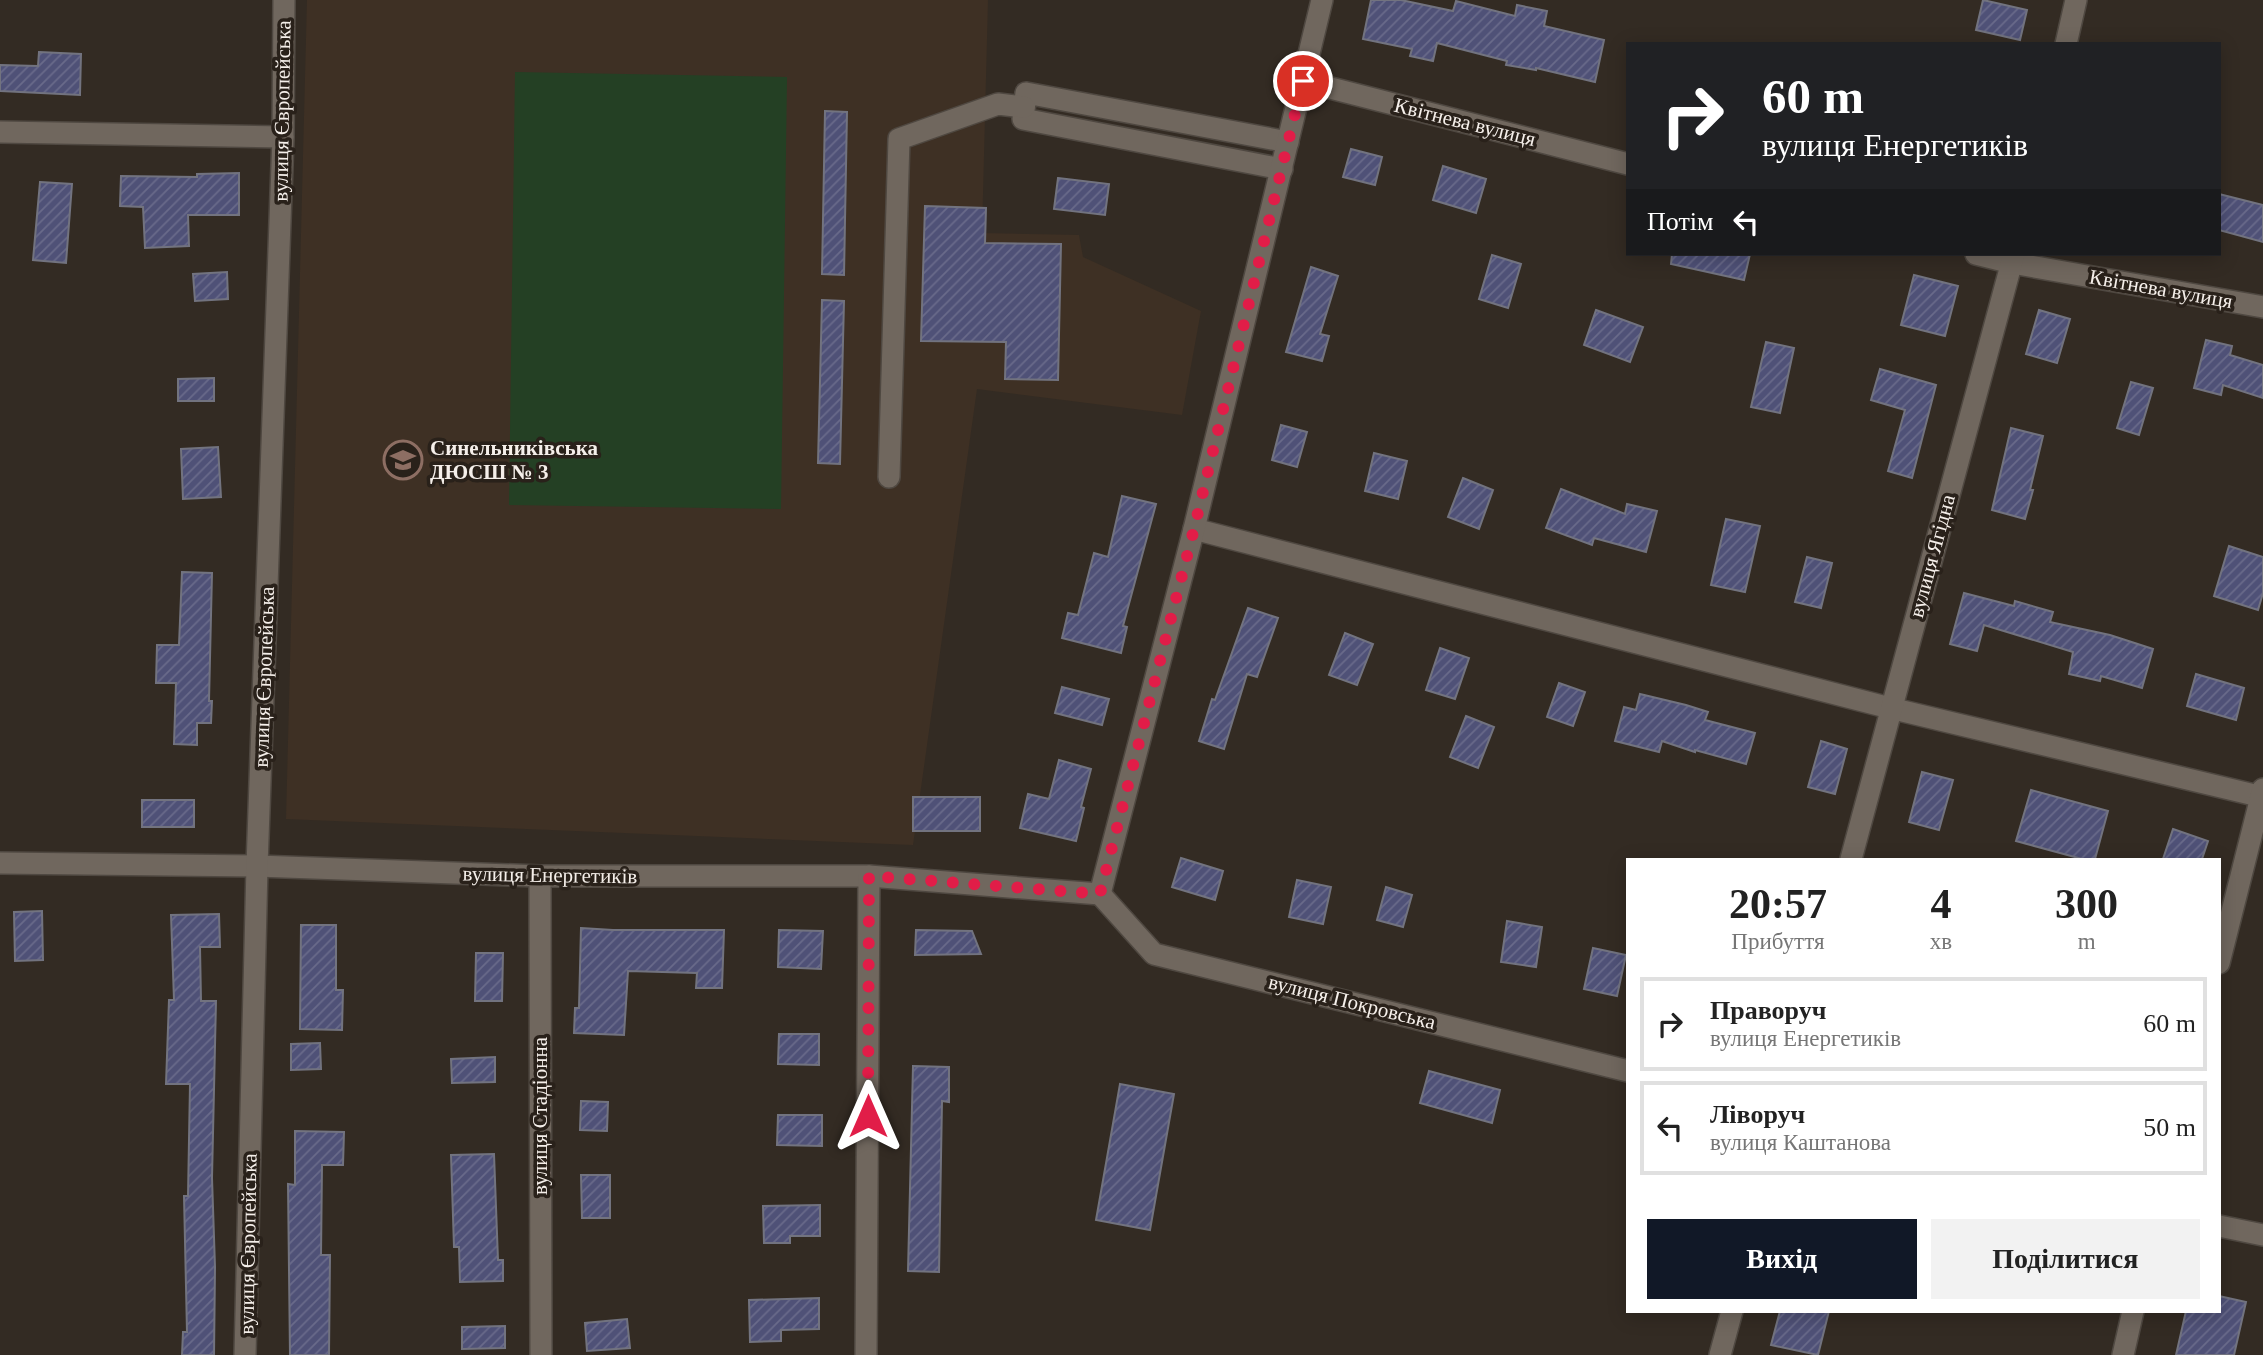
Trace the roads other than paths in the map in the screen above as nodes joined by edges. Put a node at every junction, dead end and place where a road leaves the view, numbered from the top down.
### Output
1 (284, 0) edge
2 (1322, 0) edge
3 (2076, 0) edge
4 (2066, 42) edge
5 (1303, 81) junction
6 (1024, 107) junction
7 (0, 132) edge
8 (283, 136) junction
9 (1288, 142) junction
10 (1626, 163) edge
11 (1282, 169) junction
12 (1994, 256) edge
13 (2013, 258) edge
14 (2263, 307) edge
15 (889, 477) dead end
16 (1194, 529) junction
17 (1890, 708) junction
18 (2262, 794) edge
19 (1851, 858) edge
20 (0, 863) edge
21 (257, 866) junction
22 (540, 876) junction
23 (869, 876) junction
24 (1100, 894) junction
25 (2221, 955) edge
26 (1626, 1070) edge
27 (2221, 1226) edge
28 (2263, 1235) edge
29 (1731, 1313) edge
30 (2133, 1313) edge
31 (245, 1355) edge
32 (541, 1355) edge
33 (866, 1355) edge
34 (1720, 1355) edge
35 (2123, 1355) edge

1 - 8 street, вулиця Європейська
2 - 5 street
3 - 4 street
5 - 9 street
5 - 10 street, Квітнева вулиця
6 - 9 street
6 - 11 street
6 - 15 street
7 - 8 street
8 - 21 street, вулиця Європейська
9 - 11 street
11 - 16 street
12 - 13 street, Квітнева вулиця
13 - 14 street, Квітнева вулиця
13 - 17 street, вулиця Ягідна
16 - 17 street
16 - 24 street
17 - 18 street
17 - 19 street, вулиця Ягідна
18 - 25 street
20 - 21 street, вулиця Енергетиків
21 - 22 street, вулиця Енергетиків
21 - 31 street, вулиця Європейська
22 - 23 street, вулиця Енергетиків
22 - 32 street, вулиця Стадіонна
23 - 24 street, вулиця Енергетиків
23 - 33 street
24 - 26 street, вулиця Покровська
27 - 28 street
29 - 34 street
30 - 35 street

